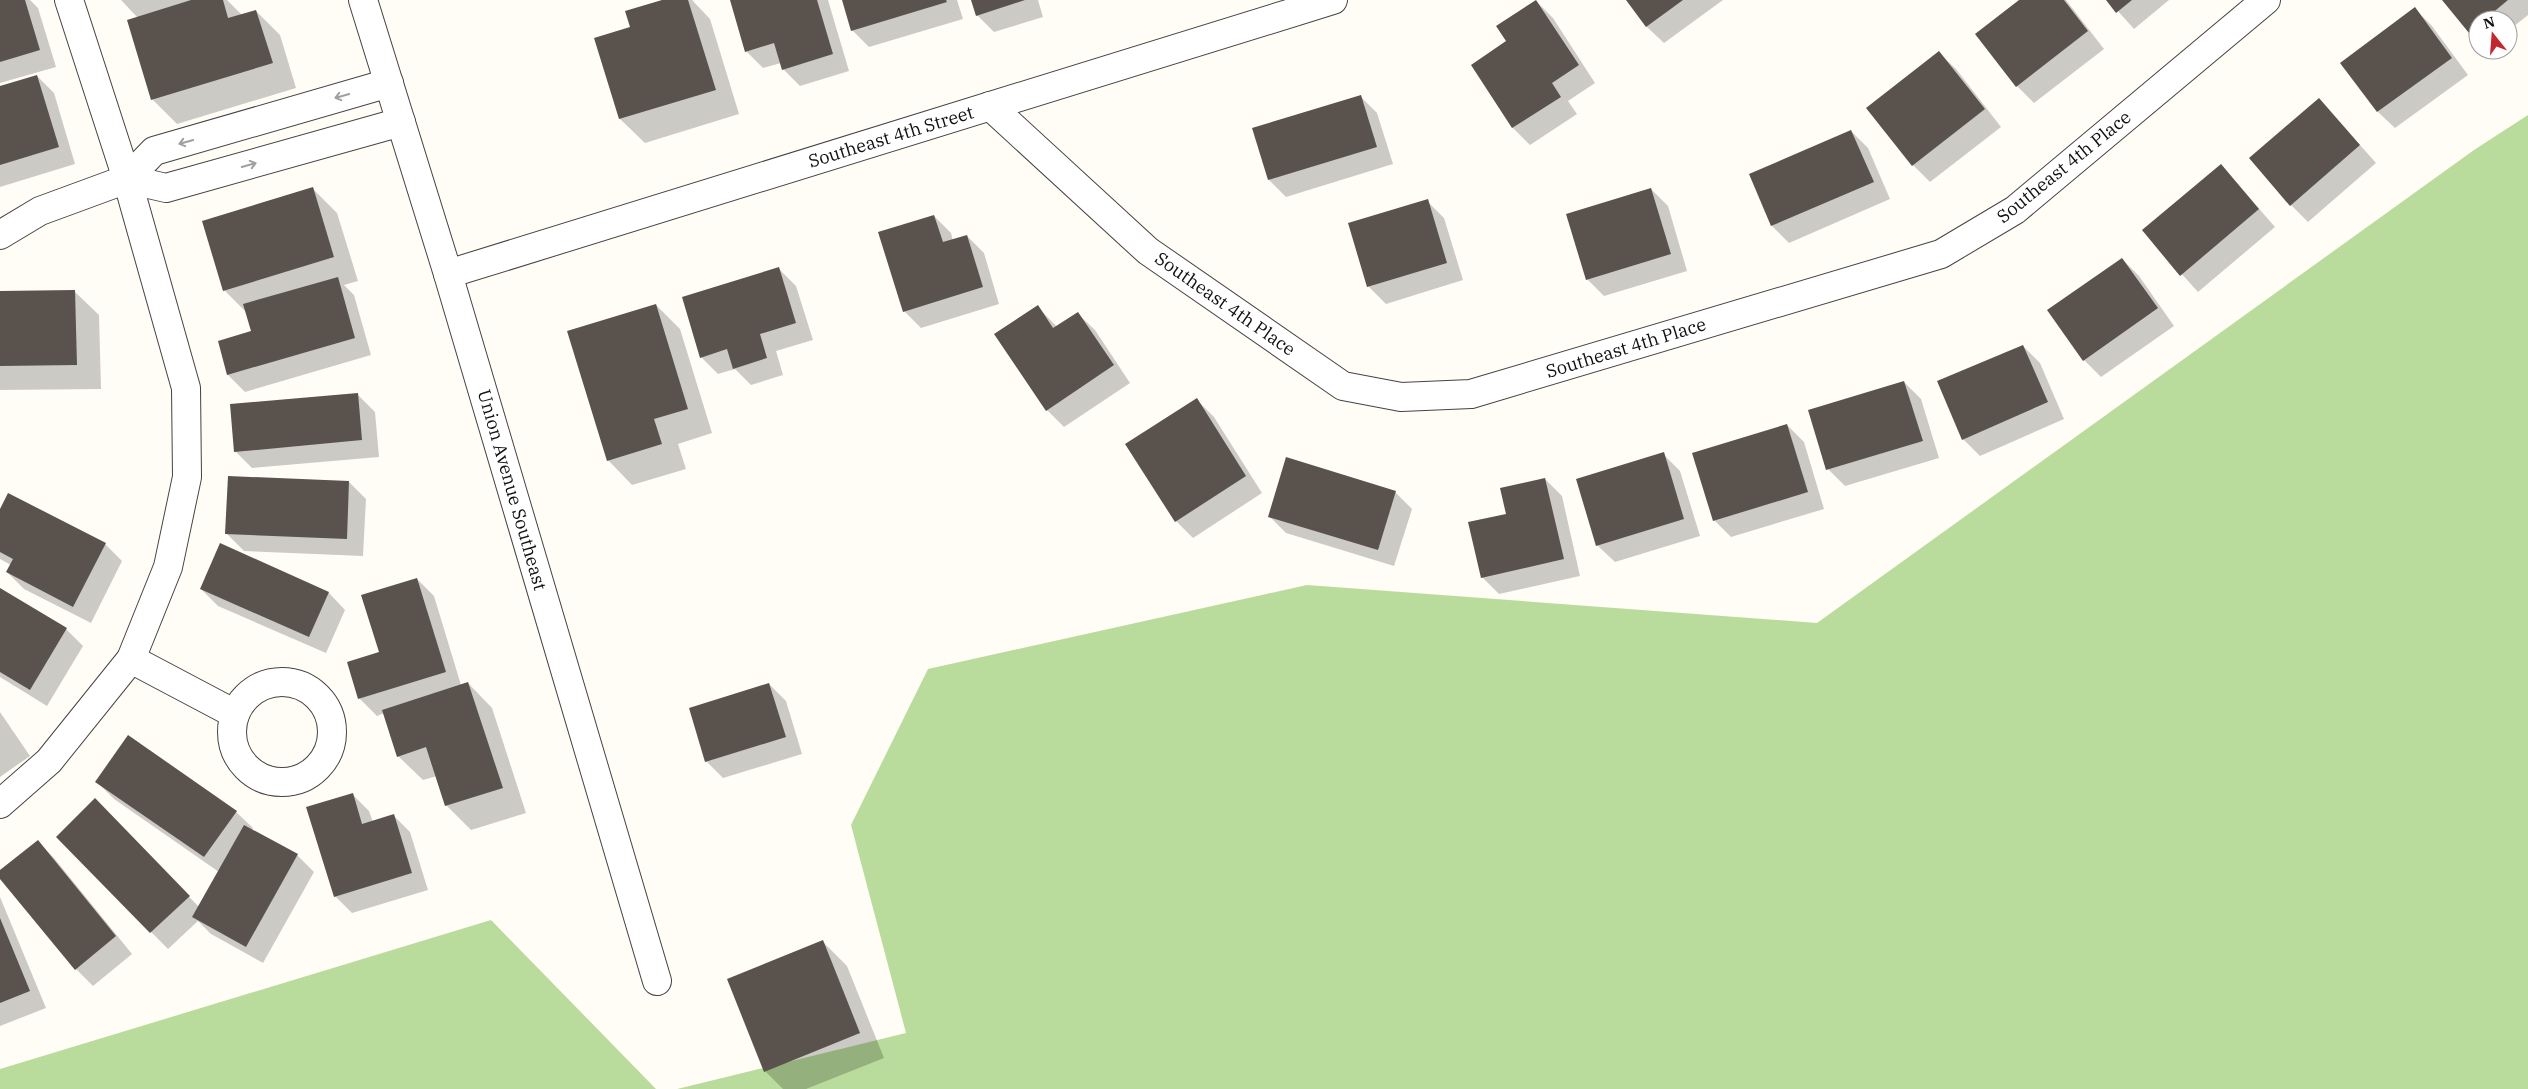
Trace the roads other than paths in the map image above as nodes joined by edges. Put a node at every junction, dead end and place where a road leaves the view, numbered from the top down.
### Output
1 (69, 0) edge
2 (363, 0) edge
3 (1333, 0) edge
4 (2266, 0) edge
5 (388, 83) junction
6 (990, 106) junction
7 (401, 122) junction
8 (127, 179) junction
9 (0, 235) edge
10 (448, 274) junction
11 (131, 659) junction
12 (235, 714) dead end
13 (0, 804) edge
14 (657, 981) dead end

1 - 8 street
2 - 5 street, Union Avenue Southeast
3 - 6 street, Southeast 4th Street
4 - 6 street, Southeast 4th Place
5 - 7 street, Union Avenue Southeast
5 -> 8 street
6 - 10 street, Southeast 4th Street
8 -> 7 street
7 - 10 street, Union Avenue Southeast
8 - 9 street
8 - 11 street
10 - 14 street, Union Avenue Southeast
11 - 12 street
11 - 13 street

